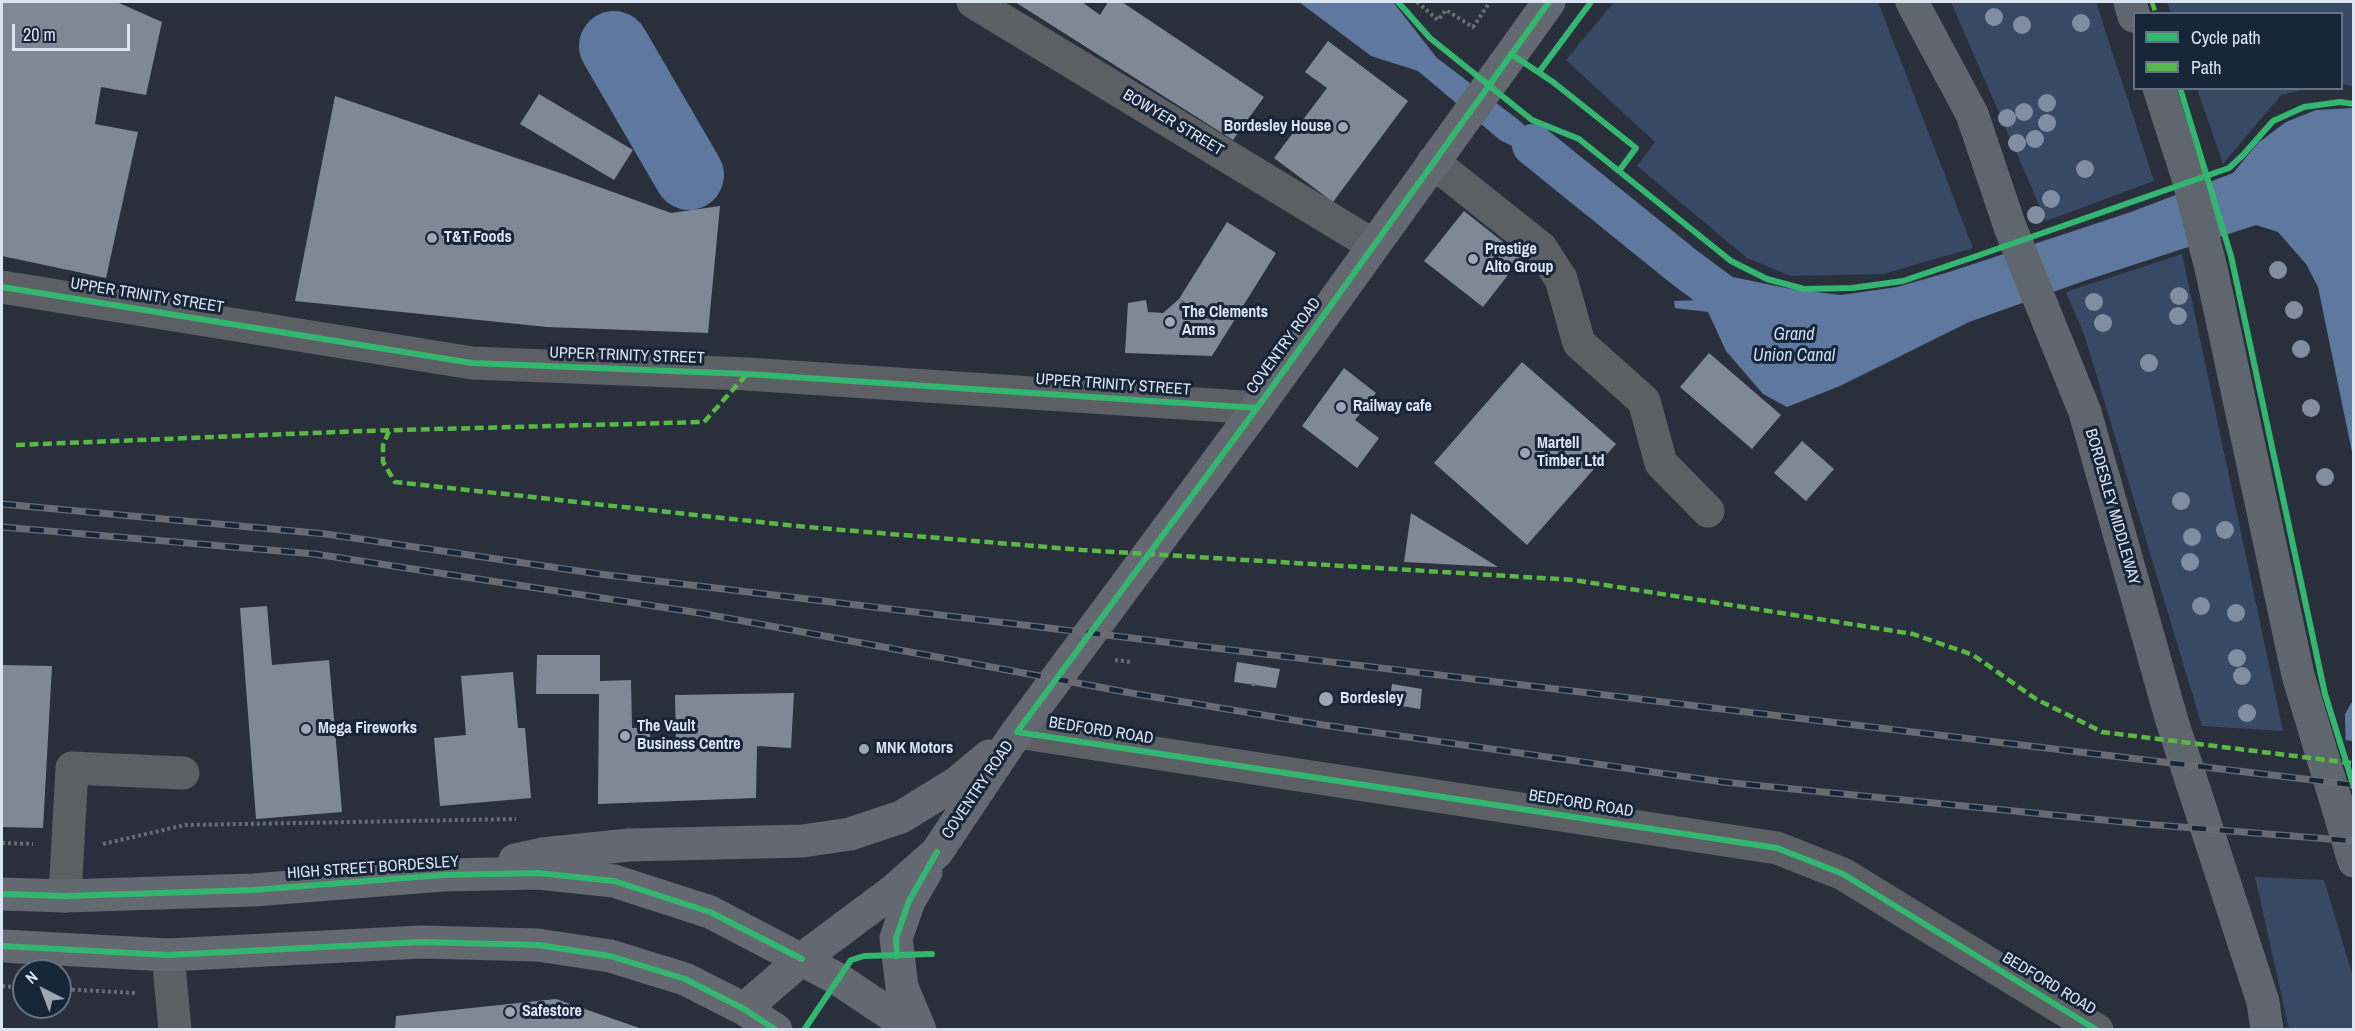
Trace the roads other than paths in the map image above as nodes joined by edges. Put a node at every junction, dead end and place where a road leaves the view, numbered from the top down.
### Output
1 (973, 2) edge
2 (1549, 2) edge
3 (1912, 2) edge
4 (2160, 90) edge
5 (1441, 152) junction
6 (1373, 245) junction
7 (2, 287) edge
8 (1257, 408) junction
9 (1708, 511) dead end
10 (1017, 732) junction
11 (183, 773) dead end
12 (937, 852) junction
13 (2354, 861) edge
14 (443, 875) junction
15 (2, 894) edge
16 (65, 896) junction
17 (2, 946) edge
18 (168, 955) junction
19 (802, 959) junction
20 (744, 1009) junction
21 (175, 1029) edge
22 (776, 1029) edge
23 (914, 1029) edge
24 (920, 1029) edge
25 (2097, 1029) edge
26 (2267, 1029) edge

1 - 6 street, BOWYER STREET
2 - 5 main road, COVENTRY ROAD
3 - 26 highway, BORDESLEY MIDDLEWAY
4 - 13 highway
5 - 6 main road, COVENTRY ROAD
5 - 9 street
6 - 8 main road, COVENTRY ROAD
7 - 8 street, UPPER TRINITY STREET
8 - 10 main road, COVENTRY ROAD
10 - 12 main road, COVENTRY ROAD
10 - 14 main road
10 - 25 street, BEDFORD ROAD
11 - 16 street
12 - 19 main road, COVENTRY ROAD
12 - 24 main road, COVENTRY ROAD
14 - 16 main road, HIGH STREET BORDESLEY
14 - 19 main road, HIGH STREET BORDESLEY
15 - 16 main road, HIGH STREET BORDESLEY
17 - 18 main road
18 - 20 main road
18 - 21 street
19 - 20 main road, COVENTRY ROAD
19 - 23 main road, HIGH STREET BORDESLEY
20 - 22 main road

